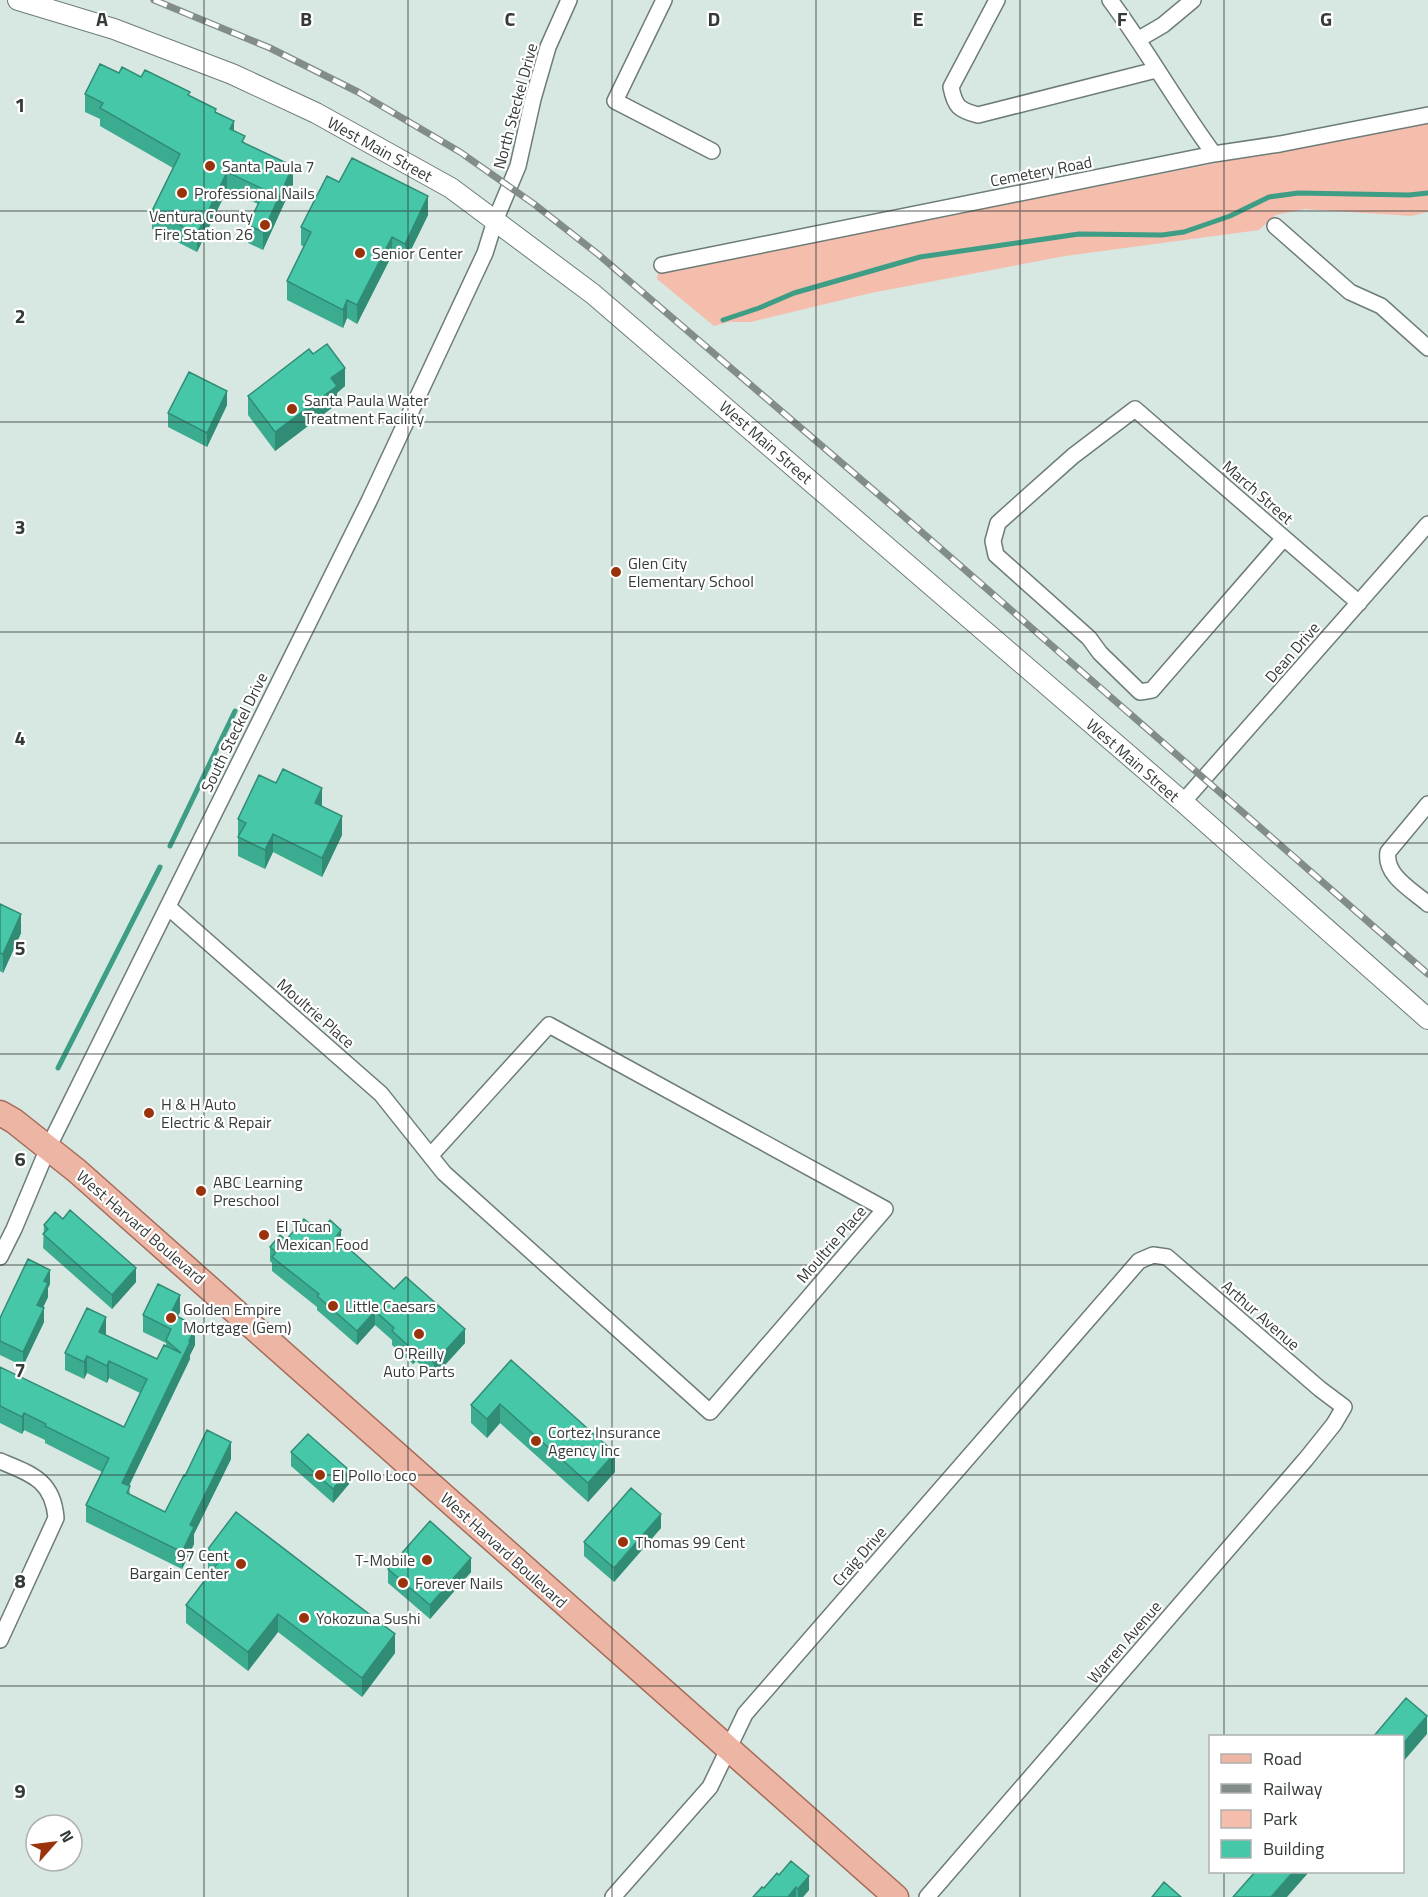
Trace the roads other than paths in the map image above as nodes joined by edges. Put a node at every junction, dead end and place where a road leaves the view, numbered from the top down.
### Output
1 (18, 0) edge
2 (569, 0) edge
3 (664, 0) edge
4 (997, 0) edge
5 (1110, 0) edge
6 (1193, 0) edge
7 (1139, 39) junction
8 (1156, 70) junction
9 (1428, 115) edge
10 (712, 151) dead end
11 (1214, 154) junction
12 (495, 221) junction
13 (1275, 226) dead end
14 (662, 265) dead end
15 (1428, 348) edge
16 (1428, 524) edge
17 (1284, 538) junction
18 (1359, 603) junction
19 (1183, 802) junction
20 (1428, 804) edge
21 (1428, 904) edge
22 (168, 907) junction
23 (1428, 1020) edge
24 (0, 1113) edge
25 (48, 1148) junction
26 (431, 1155) junction
27 (1153, 1255) joint
28 (0, 1257) edge
29 (1344, 1407) joint
30 (0, 1461) edge
31 (0, 1640) edge
32 (729, 1748) junction
33 (613, 1897) edge
34 (896, 1897) edge
35 (927, 1897) edge

1 - 12 street, West Main Street
2 - 12 street, North Steckel Drive
3 - 10 street
4 - 8 street
5 - 7 street
6 - 7 street
7 - 8 street
8 - 11 street
9 - 11 street, Cemetery Road
11 - 14 street, Cemetery Road
12 - 19 street, West Main Street
12 - 22 street, South Steckel Drive
13 - 15 street
16 - 18 street, Dean Drive
17 - 17 street, March Street
17 - 18 street, March Street
18 - 19 street, Dean Drive
19 - 23 street, West Main Street
20 - 21 street
22 - 25 street, South Steckel Drive
22 - 26 street, Moultrie Place
24 - 25 main road, West Harvard Boulevard
25 - 28 street, South Steckel Drive
25 - 32 main road, West Harvard Boulevard
26 - 26 street, Moultrie Place
27 - 29 street, Arthur Avenue
27 - 32 street, Craig Drive
29 - 35 street, Warren Avenue
30 - 31 street
32 - 33 street, Craig Drive
32 - 34 main road, West Harvard Boulevard

